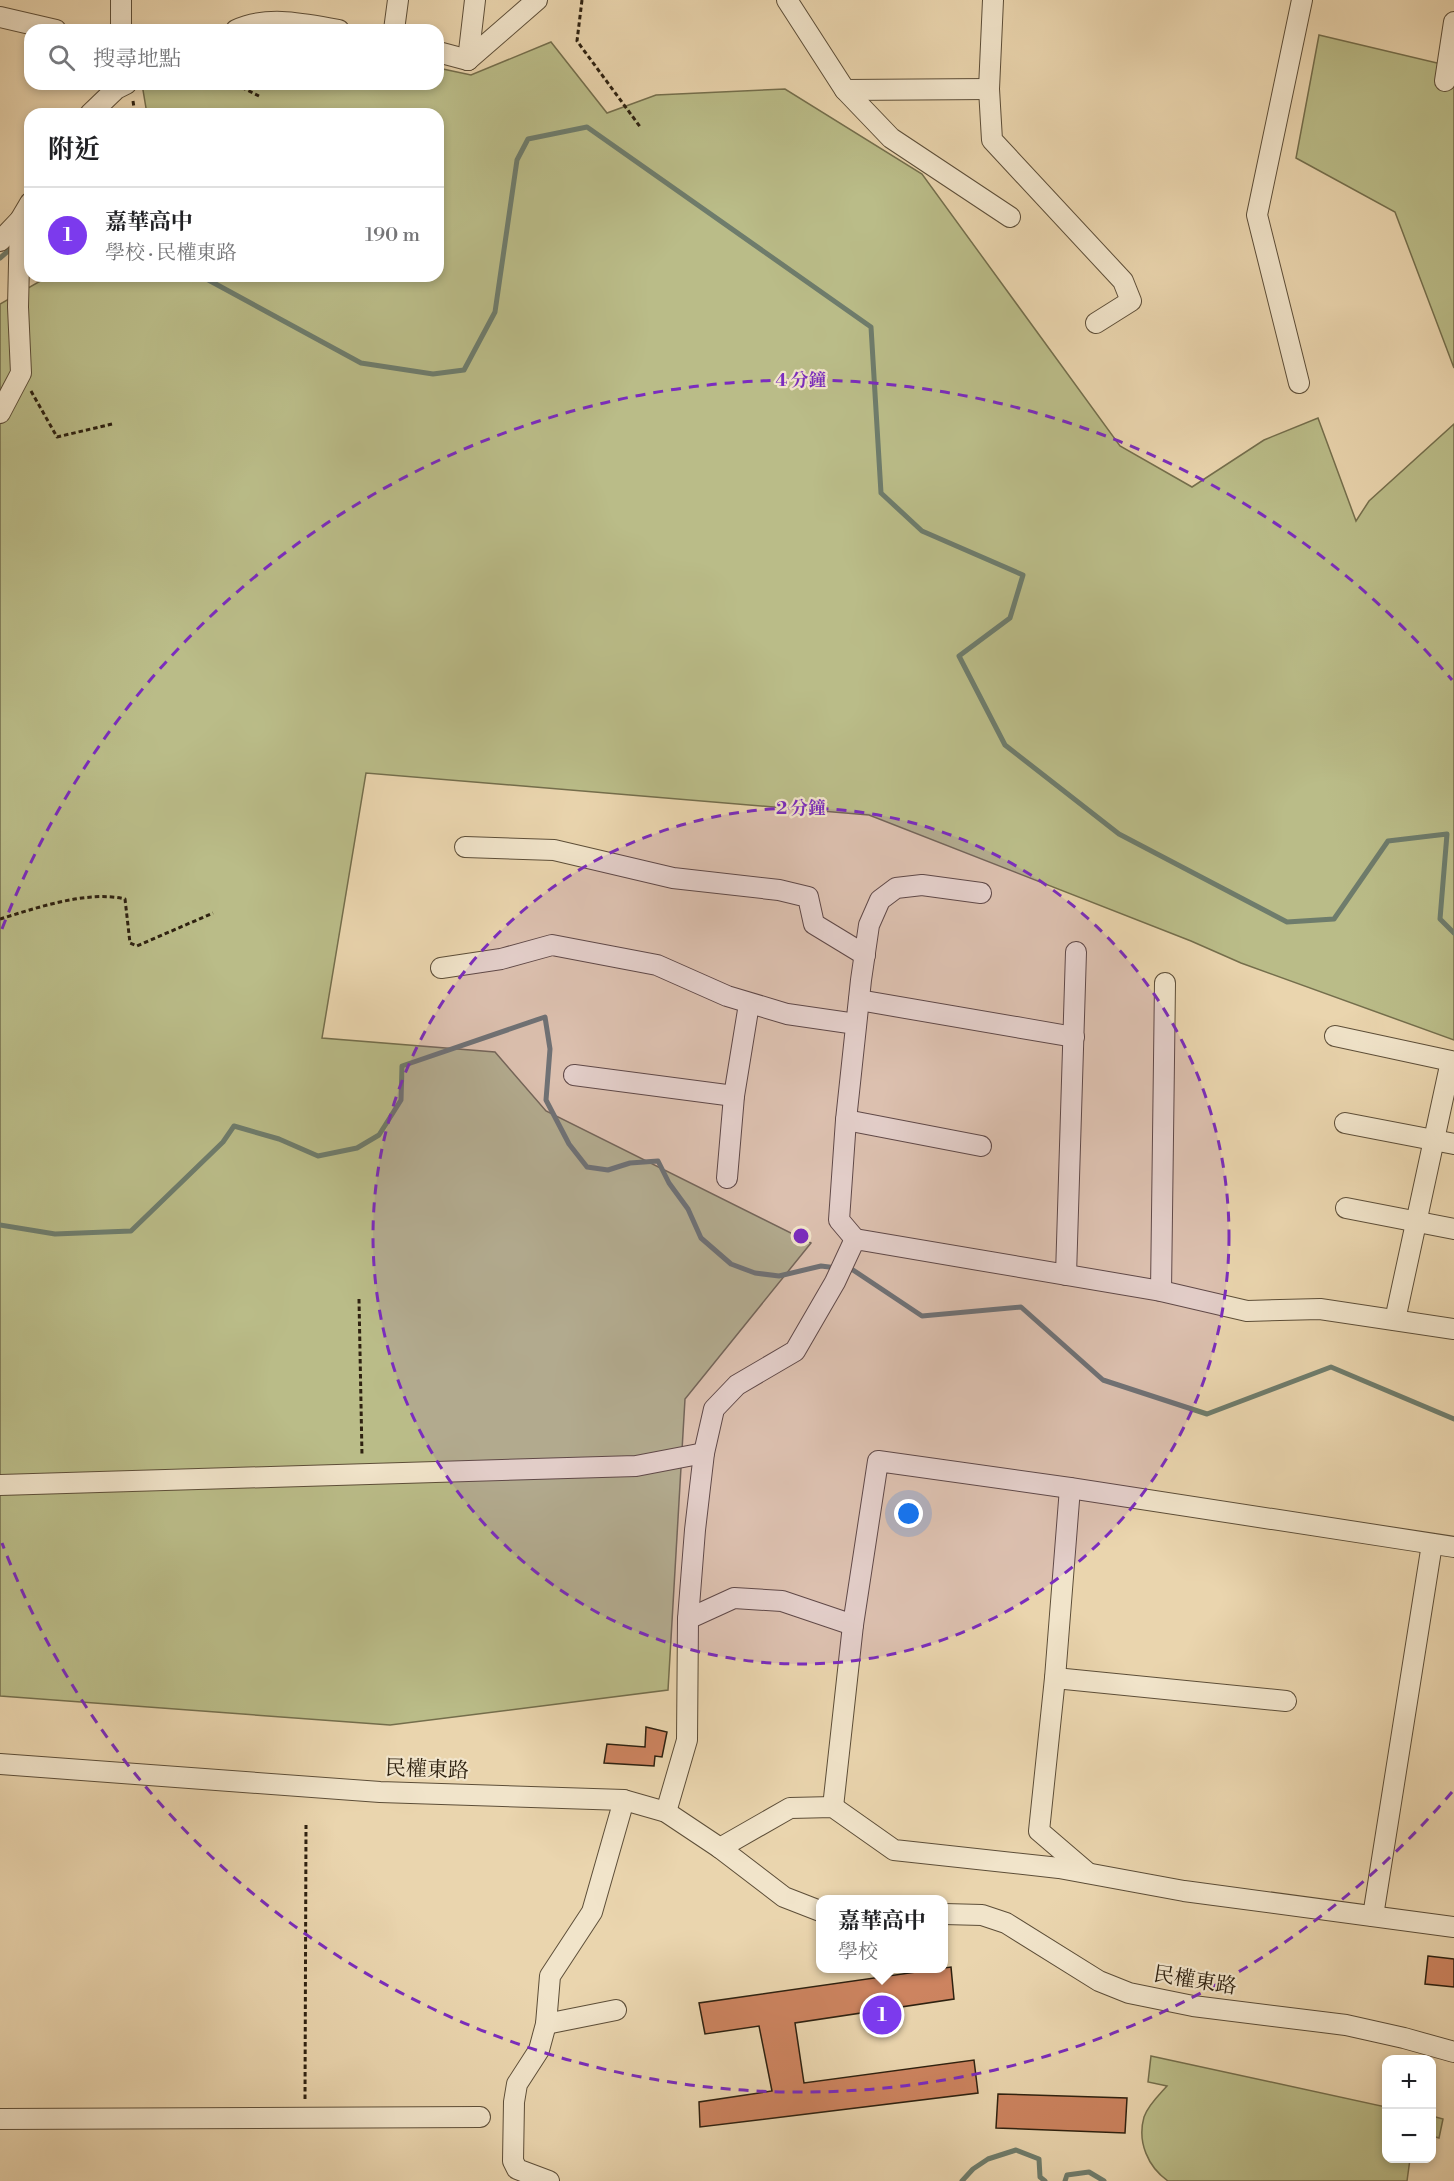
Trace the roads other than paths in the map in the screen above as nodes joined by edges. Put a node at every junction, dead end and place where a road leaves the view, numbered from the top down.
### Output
1 (121, 0) edge
2 (398, 0) edge
3 (475, 0) edge
4 (537, 0) edge
5 (787, 0) edge
6 (993, 0) edge
7 (1302, 0) edge
8 (0, 17) edge
9 (1454, 22) edge
10 (30, 24) edge
11 (121, 24) edge
12 (256, 24) edge
13 (304, 24) edge
14 (395, 24) edge
15 (444, 54) edge
16 (468, 60) junction
17 (1444, 81) dead end
18 (989, 88) junction
19 (115, 90) edge
20 (844, 90) junction
21 (96, 108) edge
22 (24, 217) edge
23 (1010, 217) dead end
24 (0, 241) edge
25 (1096, 323) dead end
26 (1299, 383) dead end
27 (0, 413) edge
28 (465, 847) dead end
29 (981, 893) dead end
30 (1076, 952) dead end
31 (865, 955) junction
32 (441, 968) dead end
33 (1165, 983) dead end
34 (859, 1000) junction
35 (749, 1004) junction
36 (856, 1024) junction
37 (1335, 1036) dead end
38 (1074, 1037) junction
39 (574, 1075) dead end
40 (734, 1096) junction
41 (846, 1120) junction
42 (1345, 1123) dead end
43 (1434, 1139) junction
44 (1454, 1144) edge
45 (981, 1146) dead end
46 (726, 1178) dead end
47 (1346, 1208) dead end
48 (1416, 1222) junction
49 (1454, 1229) edge
50 (855, 1239) junction
51 (1066, 1275) junction
52 (1161, 1291) junction
53 (1395, 1320) junction
54 (1454, 1329) edge
55 (704, 1453) junction
56 (0, 1485) edge
57 (1070, 1488) junction
58 (1432, 1544) junction
59 (1454, 1546) edge
60 (688, 1619) junction
61 (853, 1624) junction
62 (1055, 1678) junction
63 (1286, 1701) dead end
64 (0, 1764) edge
65 (624, 1800) junction
66 (832, 1807) junction
67 (666, 1812) junction
68 (720, 1848) junction
69 (1088, 1873) junction
70 (816, 1909) edge
71 (948, 1914) edge
72 (1373, 1916) junction
73 (1454, 1927) edge
74 (616, 2010) dead end
75 (546, 2024) junction
76 (1454, 2052) edge
77 (480, 2116) dead end
78 (0, 2119) edge
79 (549, 2181) edge

1 - 11 street
2 - 14 street
3 - 16 street
4 - 16 street
5 - 20 street
6 - 18 street
7 - 26 street
8 - 10 street
9 - 17 street
12 - 13 street
15 - 16 street
18 - 20 street
18 - 25 street
19 - 21 street
20 - 23 street
22 - 24 street
22 - 27 street
28 - 31 street
29 - 31 street
30 - 38 street
31 - 34 street
32 - 35 street
33 - 52 street
34 - 36 street
34 - 38 street
35 - 36 street
35 - 40 street
36 - 41 street
37 - 43 street
38 - 51 street
39 - 40 street
40 - 46 street
41 - 45 street
41 - 50 street
42 - 43 street
43 - 44 street
43 - 48 street
47 - 48 street
48 - 49 street
48 - 53 street
50 - 51 street
50 - 55 street
51 - 52 street
52 - 53 street
53 - 54 street
55 - 56 street
55 - 60 street
57 - 58 street
57 - 61 street
57 - 62 street
58 - 59 street
58 - 72 street
60 - 61 street
60 - 67 street
61 - 66 street
62 - 63 street
62 - 69 street
64 - 65 street, 民權東路
65 - 67 street, 民權東路
65 - 75 street
66 - 68 street
66 - 69 street
67 - 68 street, 民權東路
68 - 70 street, 民權東路
69 - 72 street
71 - 76 street, 民權東路
72 - 73 street
74 - 75 street
75 - 79 street
77 - 78 street

